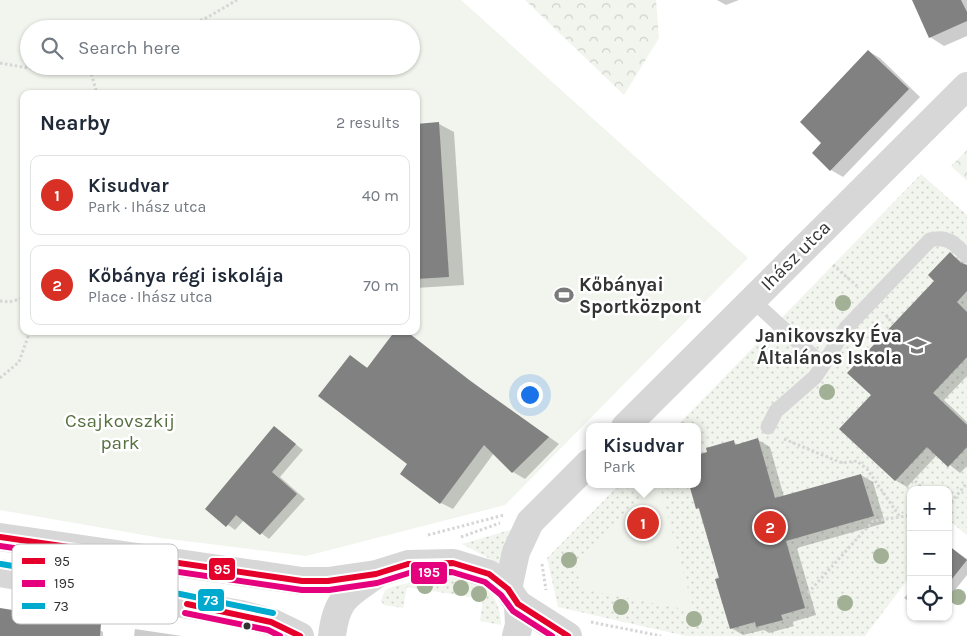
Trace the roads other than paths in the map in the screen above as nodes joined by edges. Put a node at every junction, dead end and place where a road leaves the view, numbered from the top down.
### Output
1 (967, 86) edge
2 (967, 256) edge
3 (751, 299) junction
4 (823, 365) junction
5 (629, 423) edge
6 (768, 427) road end
7 (586, 466) edge
8 (0, 537) edge
9 (46, 544) edge
10 (178, 564) edge
11 (376, 574) junction
12 (514, 597) junction
13 (178, 603) edge
14 (300, 636) edge
15 (332, 636) edge
16 (516, 636) edge
17 (568, 636) edge

1 - 3 street, Ihász utca
2 - 4 lane
3 - 4 lane
3 - 5 street, Ihász utca
4 - 6 lane
7 - 12 street
8 - 9 street
10 - 11 street
11 - 12 street
11 - 15 street
12 - 16 street
12 - 17 street
13 - 14 street

